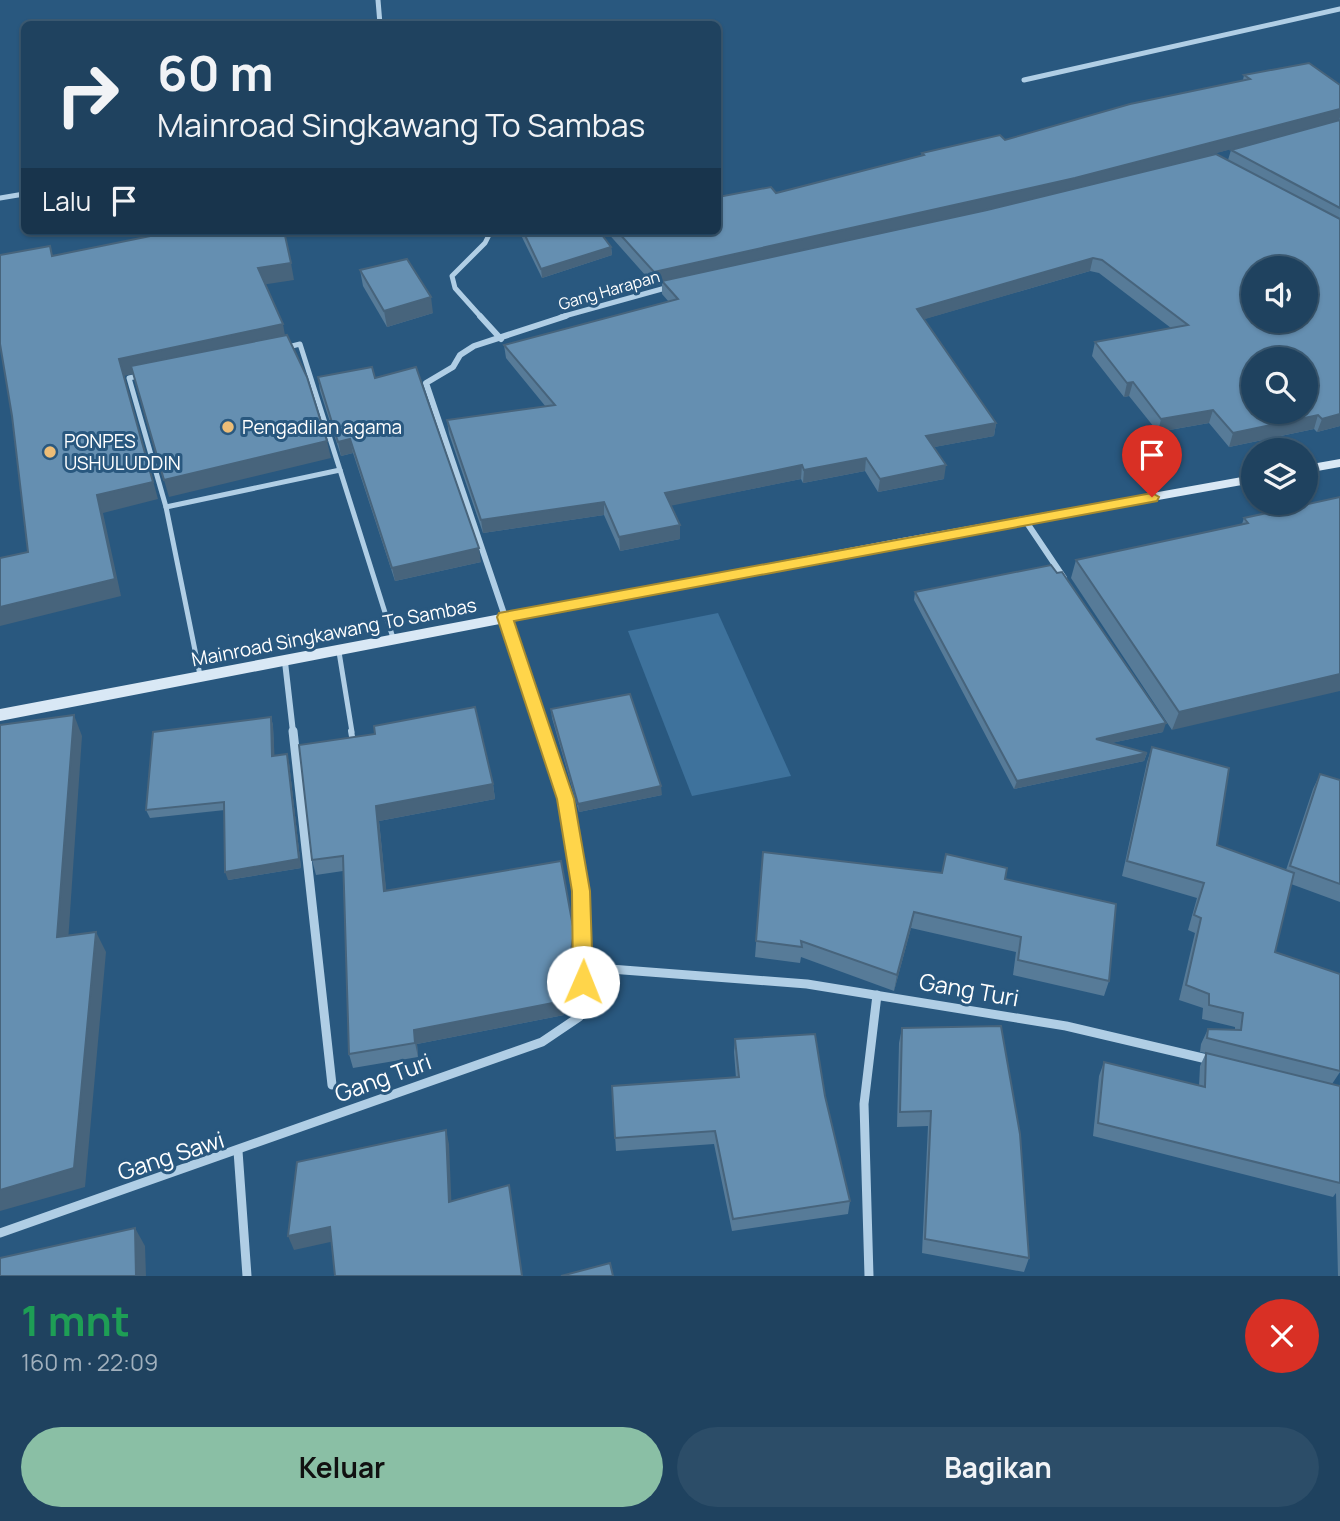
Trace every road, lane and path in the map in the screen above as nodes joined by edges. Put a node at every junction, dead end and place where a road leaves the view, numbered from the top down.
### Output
1 (378, 0) edge
2 (1340, 9) edge
3 (380, 21) edge
4 (1024, 80) dead end
5 (21, 194) edge
6 (0, 198) edge
7 (490, 235) edge
8 (682, 284) edge
9 (501, 339) junction
10 (287, 347) edge
11 (142, 375) edge
12 (1340, 463) edge
13 (1318, 468) edge
14 (340, 470) junction
15 (1241, 481) edge
16 (166, 507) junction
17 (1025, 520) junction
18 (1071, 588) edge
19 (505, 617) junction
20 (394, 641) junction
21 (340, 652) junction
22 (285, 662) junction
23 (201, 678) junction
24 (0, 715) edge
25 (341, 744) edge
26 (307, 749) edge
27 (295, 751) junction
28 (584, 967) junction
29 (877, 995) junction
30 (1224, 1064) edge
31 (332, 1085) dead end
32 (238, 1151) junction
33 (0, 1233) edge
34 (247, 1276) edge
35 (869, 1276) edge

1 - 3 street
2 - 4 street
5 - 6 street
7 - 9 street
8 - 9 street, Gang Harapan
9 - 19 street, Gang Harapan
10 - 14 lane
11 - 16 lane
12 - 13 street
14 - 16 lane
14 - 20 lane
15 - 17 street, Mainroad Singkawang To Sambas
16 - 23 lane
17 - 18 street
17 - 19 street, Mainroad Singkawang To Sambas
19 - 20 street, Mainroad Singkawang To Sambas
19 - 28 street
20 - 21 street, Mainroad Singkawang To Sambas
21 - 22 street, Mainroad Singkawang To Sambas
21 - 25 lane
22 - 23 street, Mainroad Singkawang To Sambas
22 - 27 street
23 - 24 street, Mainroad Singkawang To Sambas
26 - 27 lane
27 - 31 street
28 - 29 street, Gang Turi
28 - 32 street, Gang Turi
29 - 30 street, Gang Turi
29 - 35 street
32 - 33 street, Gang Sawi
32 - 34 street, Gang Sawi

